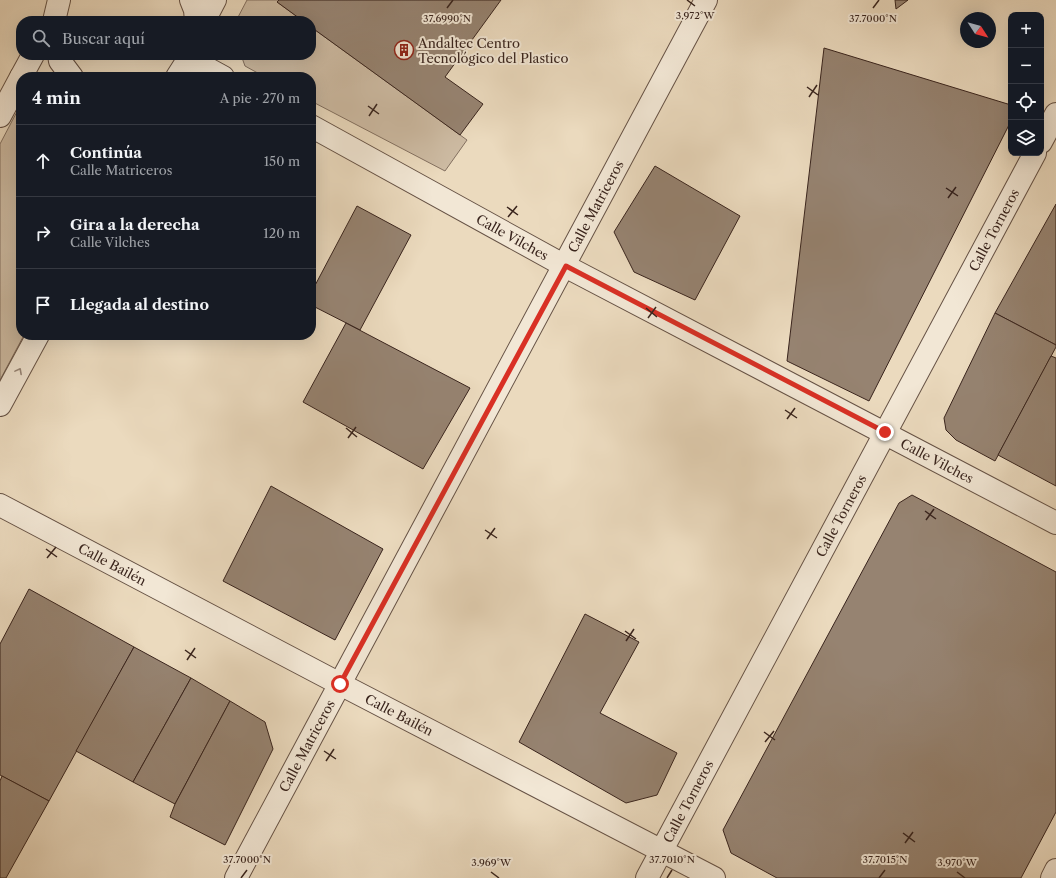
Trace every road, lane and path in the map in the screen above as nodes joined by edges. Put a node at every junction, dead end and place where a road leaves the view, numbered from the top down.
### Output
1 (191, 0) edge
2 (216, 0) edge
3 (706, 0) edge
4 (196, 16) edge
5 (207, 16) edge
6 (30, 60) edge
7 (60, 60) edge
8 (188, 60) edge
9 (195, 60) edge
10 (24, 72) edge
11 (68, 72) edge
12 (181, 72) edge
13 (215, 72) edge
14 (16, 86) edge
15 (1056, 114) edge
16 (0, 116) edge
17 (316, 129) edge
18 (1044, 136) edge
19 (1033, 156) edge
20 (566, 266) junction
21 (35, 340) edge
22 (0, 405) edge
23 (885, 432) junction
24 (0, 505) edge
25 (1056, 523) edge
26 (340, 684) junction
27 (662, 851) junction
28 (1056, 870) edge
29 (236, 878) edge
30 (647, 878) edge
31 (714, 878) edge
32 (1052, 878) edge

1 - 4 street
2 - 5 street
3 - 20 street, Calle Matriceros
6 - 10 street
7 - 11 street
8 - 12 street
9 - 13 street
14 - 16 street
15 - 18 street
17 - 20 street, Calle Vilches
19 - 23 street, Calle Torneros
20 - 23 street, Calle Vilches
20 - 26 street, Calle Matriceros
22 -> 21 street
23 - 25 street, Calle Vilches
23 - 27 street, Calle Torneros
24 - 26 street, Calle Bailén
26 - 27 street, Calle Bailén
26 - 29 street, Calle Matriceros
27 - 30 street, Calle Torneros
27 - 31 street, Calle Bailén
28 - 32 street

